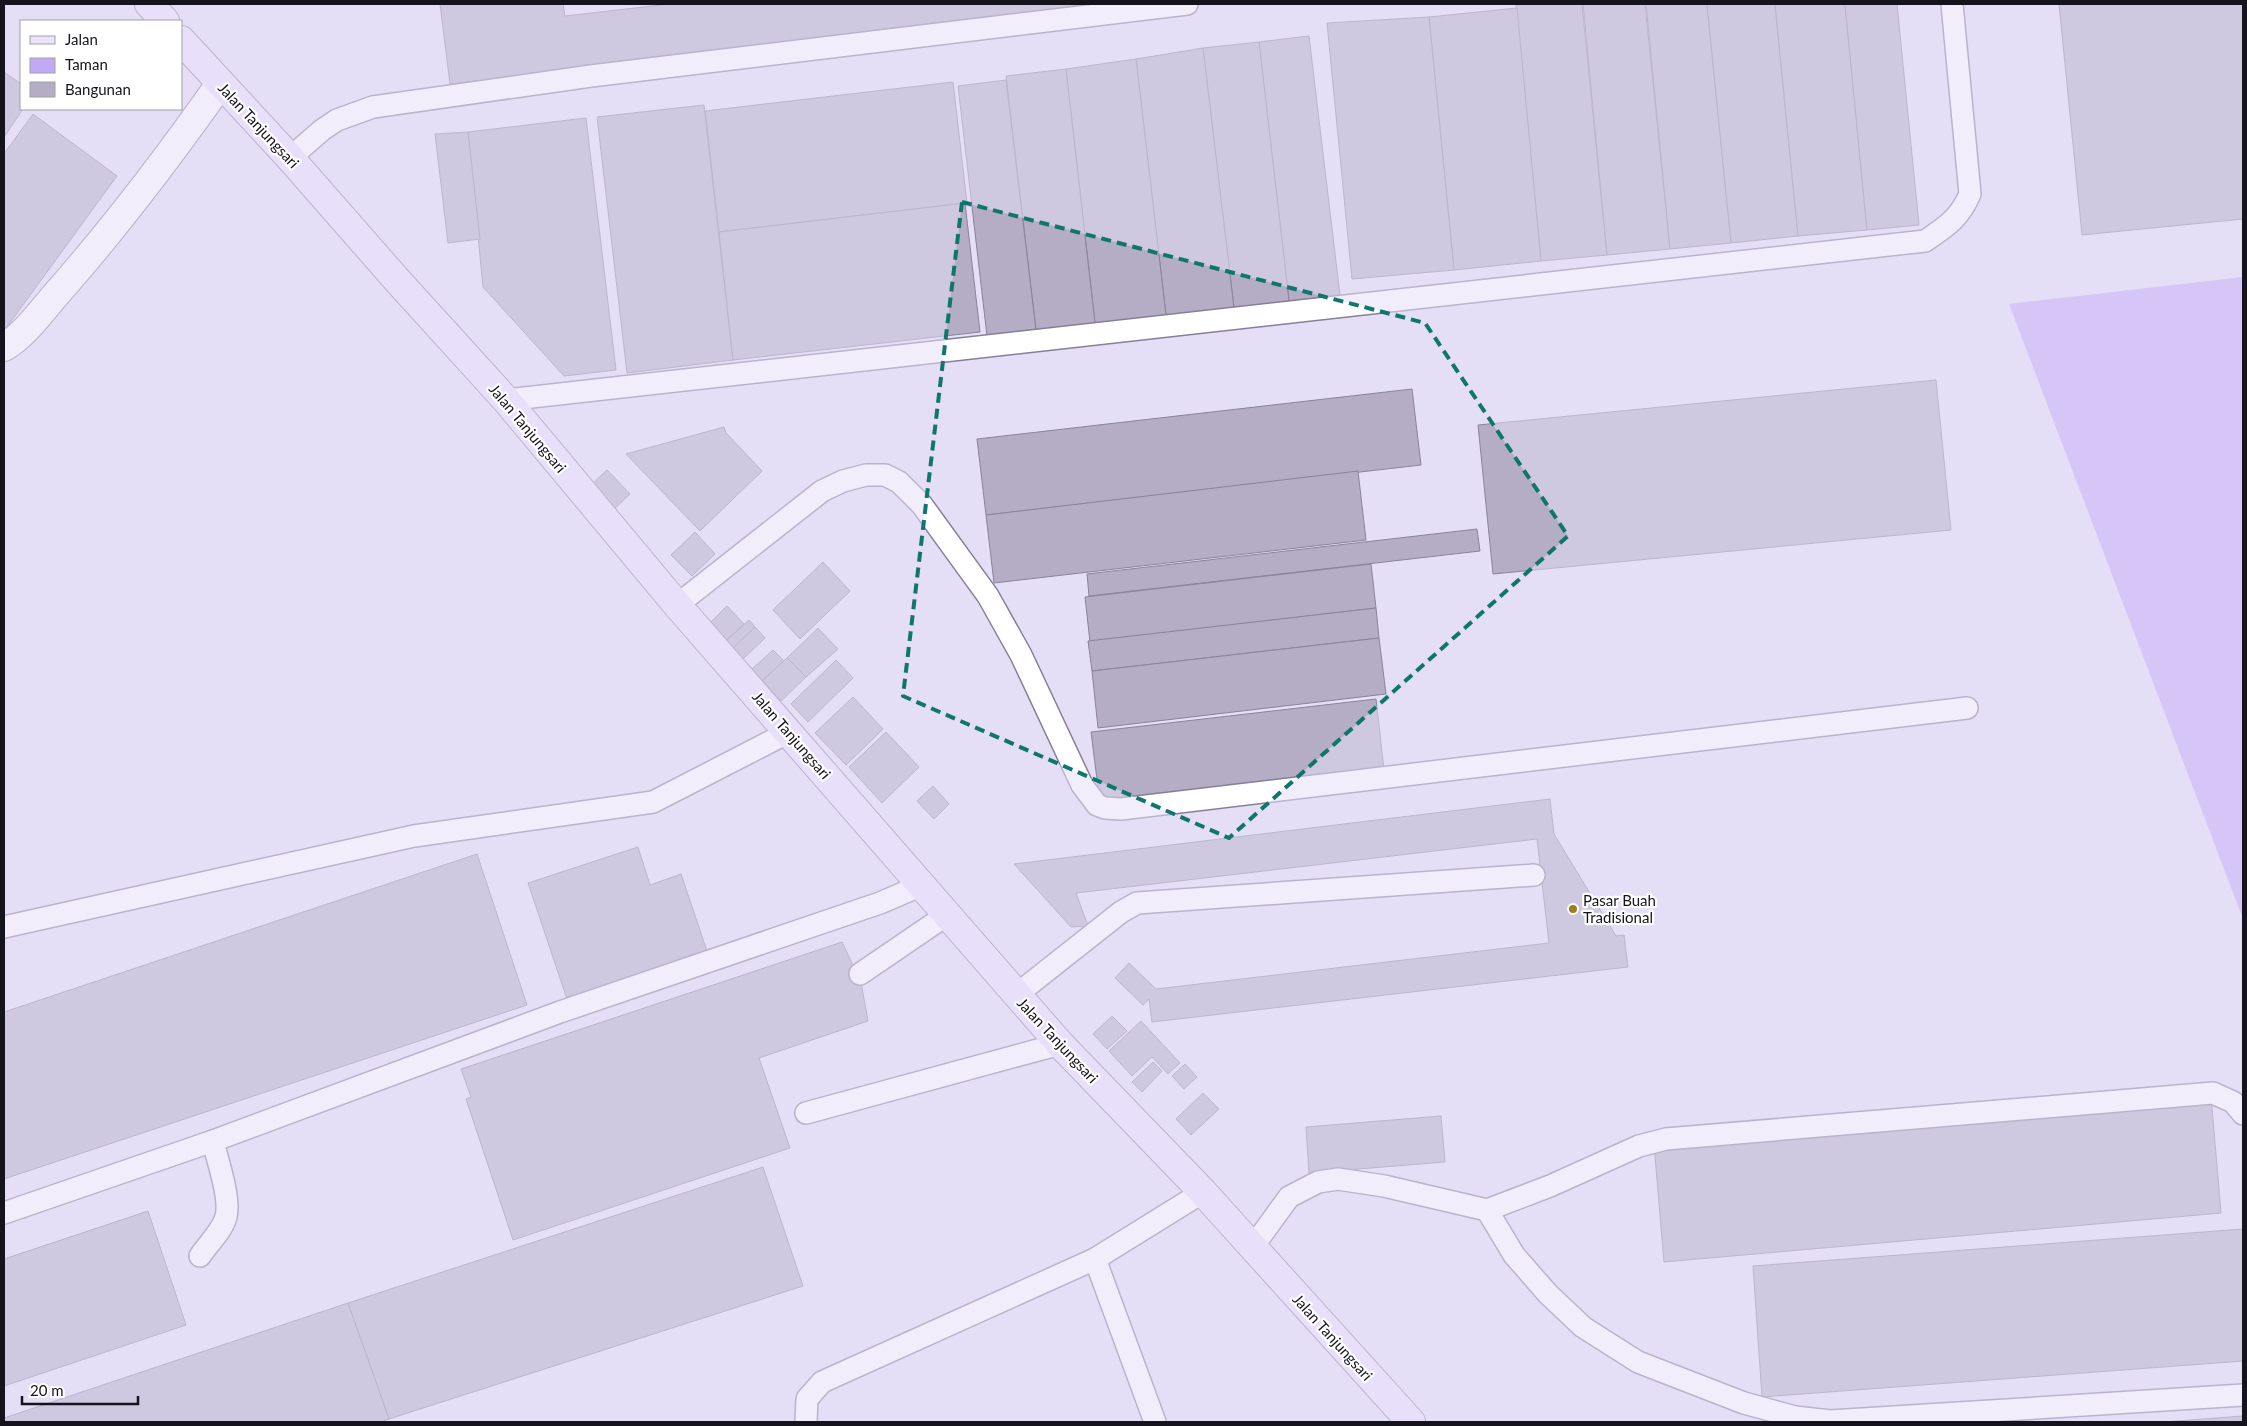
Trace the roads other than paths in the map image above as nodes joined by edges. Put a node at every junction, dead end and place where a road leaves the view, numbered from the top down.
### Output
1 (149, 4) edge
2 (1187, 4) edge
3 (1952, 4) edge
4 (164, 20) edge
5 (182, 41) edge
6 (220, 84) junction
7 (290, 158) junction
8 (4, 347) edge
9 (506, 400) junction
10 (677, 605) junction
11 (1967, 708) dead end
12 (790, 732) junction
13 (1534, 875) dead end
14 (922, 885) junction
15 (948, 914) junction
16 (4, 927) edge
17 (860, 974) dead end
18 (1016, 995) junction
19 (1060, 1044) junction
20 (806, 1113) dead end
21 (2243, 1114) edge
22 (212, 1141) junction
23 (1203, 1192) junction
24 (1487, 1210) junction
25 (4, 1213) edge
26 (1252, 1248) junction
27 (200, 1256) dead end
28 (1095, 1259) junction
29 (2243, 1394) edge
30 (806, 1422) edge
31 (1155, 1422) edge
32 (1411, 1422) edge

1 - 4 main road
2 - 7 lane
3 - 9 lane
5 - 6 main road, Jalan Tanjungsari
6 - 7 main road, Jalan Tanjungsari
6 - 8 street
7 - 9 main road, Jalan Tanjungsari
9 - 10 main road, Jalan Tanjungsari
10 - 11 lane
10 - 12 main road, Jalan Tanjungsari
12 - 14 main road, Jalan Tanjungsari
12 - 16 lane
13 - 18 lane
14 - 15 main road, Jalan Tanjungsari
14 - 22 lane
15 - 17 lane
15 - 18 main road, Jalan Tanjungsari
18 - 19 main road, Jalan Tanjungsari
19 - 20 lane
19 - 23 main road, Jalan Tanjungsari
21 - 24 lane
22 - 25 lane
22 - 27 lane
23 - 26 main road, Jalan Tanjungsari
23 - 28 lane
24 - 26 lane
24 - 29 lane
26 - 32 main road, Jalan Tanjungsari
28 - 30 lane
28 - 31 lane

